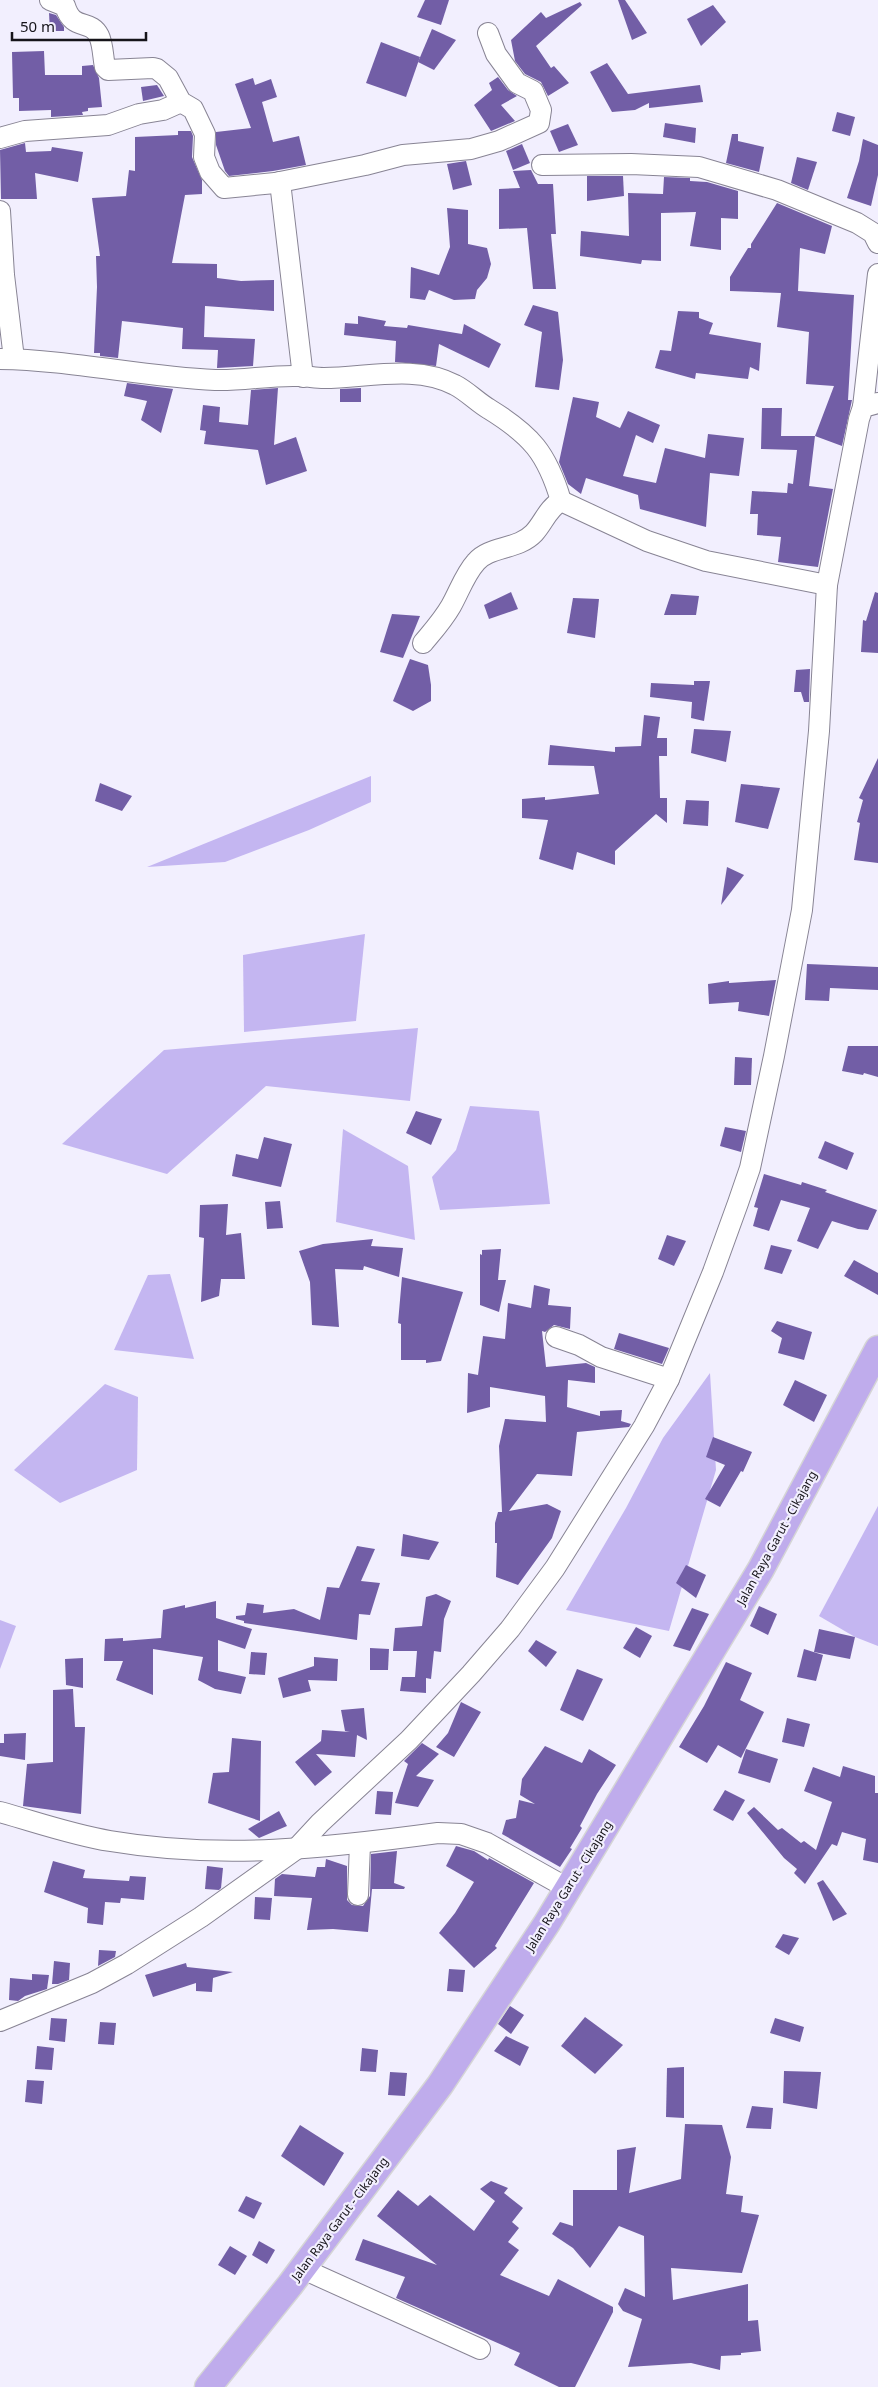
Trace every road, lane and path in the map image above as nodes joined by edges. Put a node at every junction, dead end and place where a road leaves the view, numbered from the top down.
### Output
1 (50, 0) edge
2 (488, 33) dead end
3 (181, 102) junction
4 (0, 138) edge
5 (542, 165) dead end
6 (280, 182) junction
7 (0, 211) edge
8 (878, 243) edge
9 (878, 274) edge
10 (7, 359) edge
11 (303, 376) junction
12 (871, 405) edge
13 (561, 501) junction
14 (826, 585) junction
15 (423, 643) dead end
16 (556, 1338) dead end
17 (878, 1350) edge
18 (669, 1379) junction
19 (0, 1812) edge
20 (360, 1844) junction
21 (295, 1850) junction
22 (569, 1889) junction
23 (358, 1895) dead end
24 (0, 2022) edge
25 (303, 2269) junction
26 (480, 2349) dead end
27 (208, 2387) edge

1 - 3 street
2 - 6 street
3 - 4 street
3 - 6 street
5 - 8 street
6 - 11 street
7 - 10 street
9 - 12 street
10 - 11 street
11 - 13 street
12 - 14 street
13 - 14 street
13 - 15 street
14 - 18 street
16 - 18 street
17 - 22 main road, Jalan Raya Garut - Cikajang
18 - 21 street
19 - 21 street
20 - 21 street
20 - 22 street
20 - 23 street
21 - 24 street
22 - 25 main road, Jalan Raya Garut - Cikajang
25 - 26 street
25 - 27 main road, Jalan Raya Garut - Cikajang

